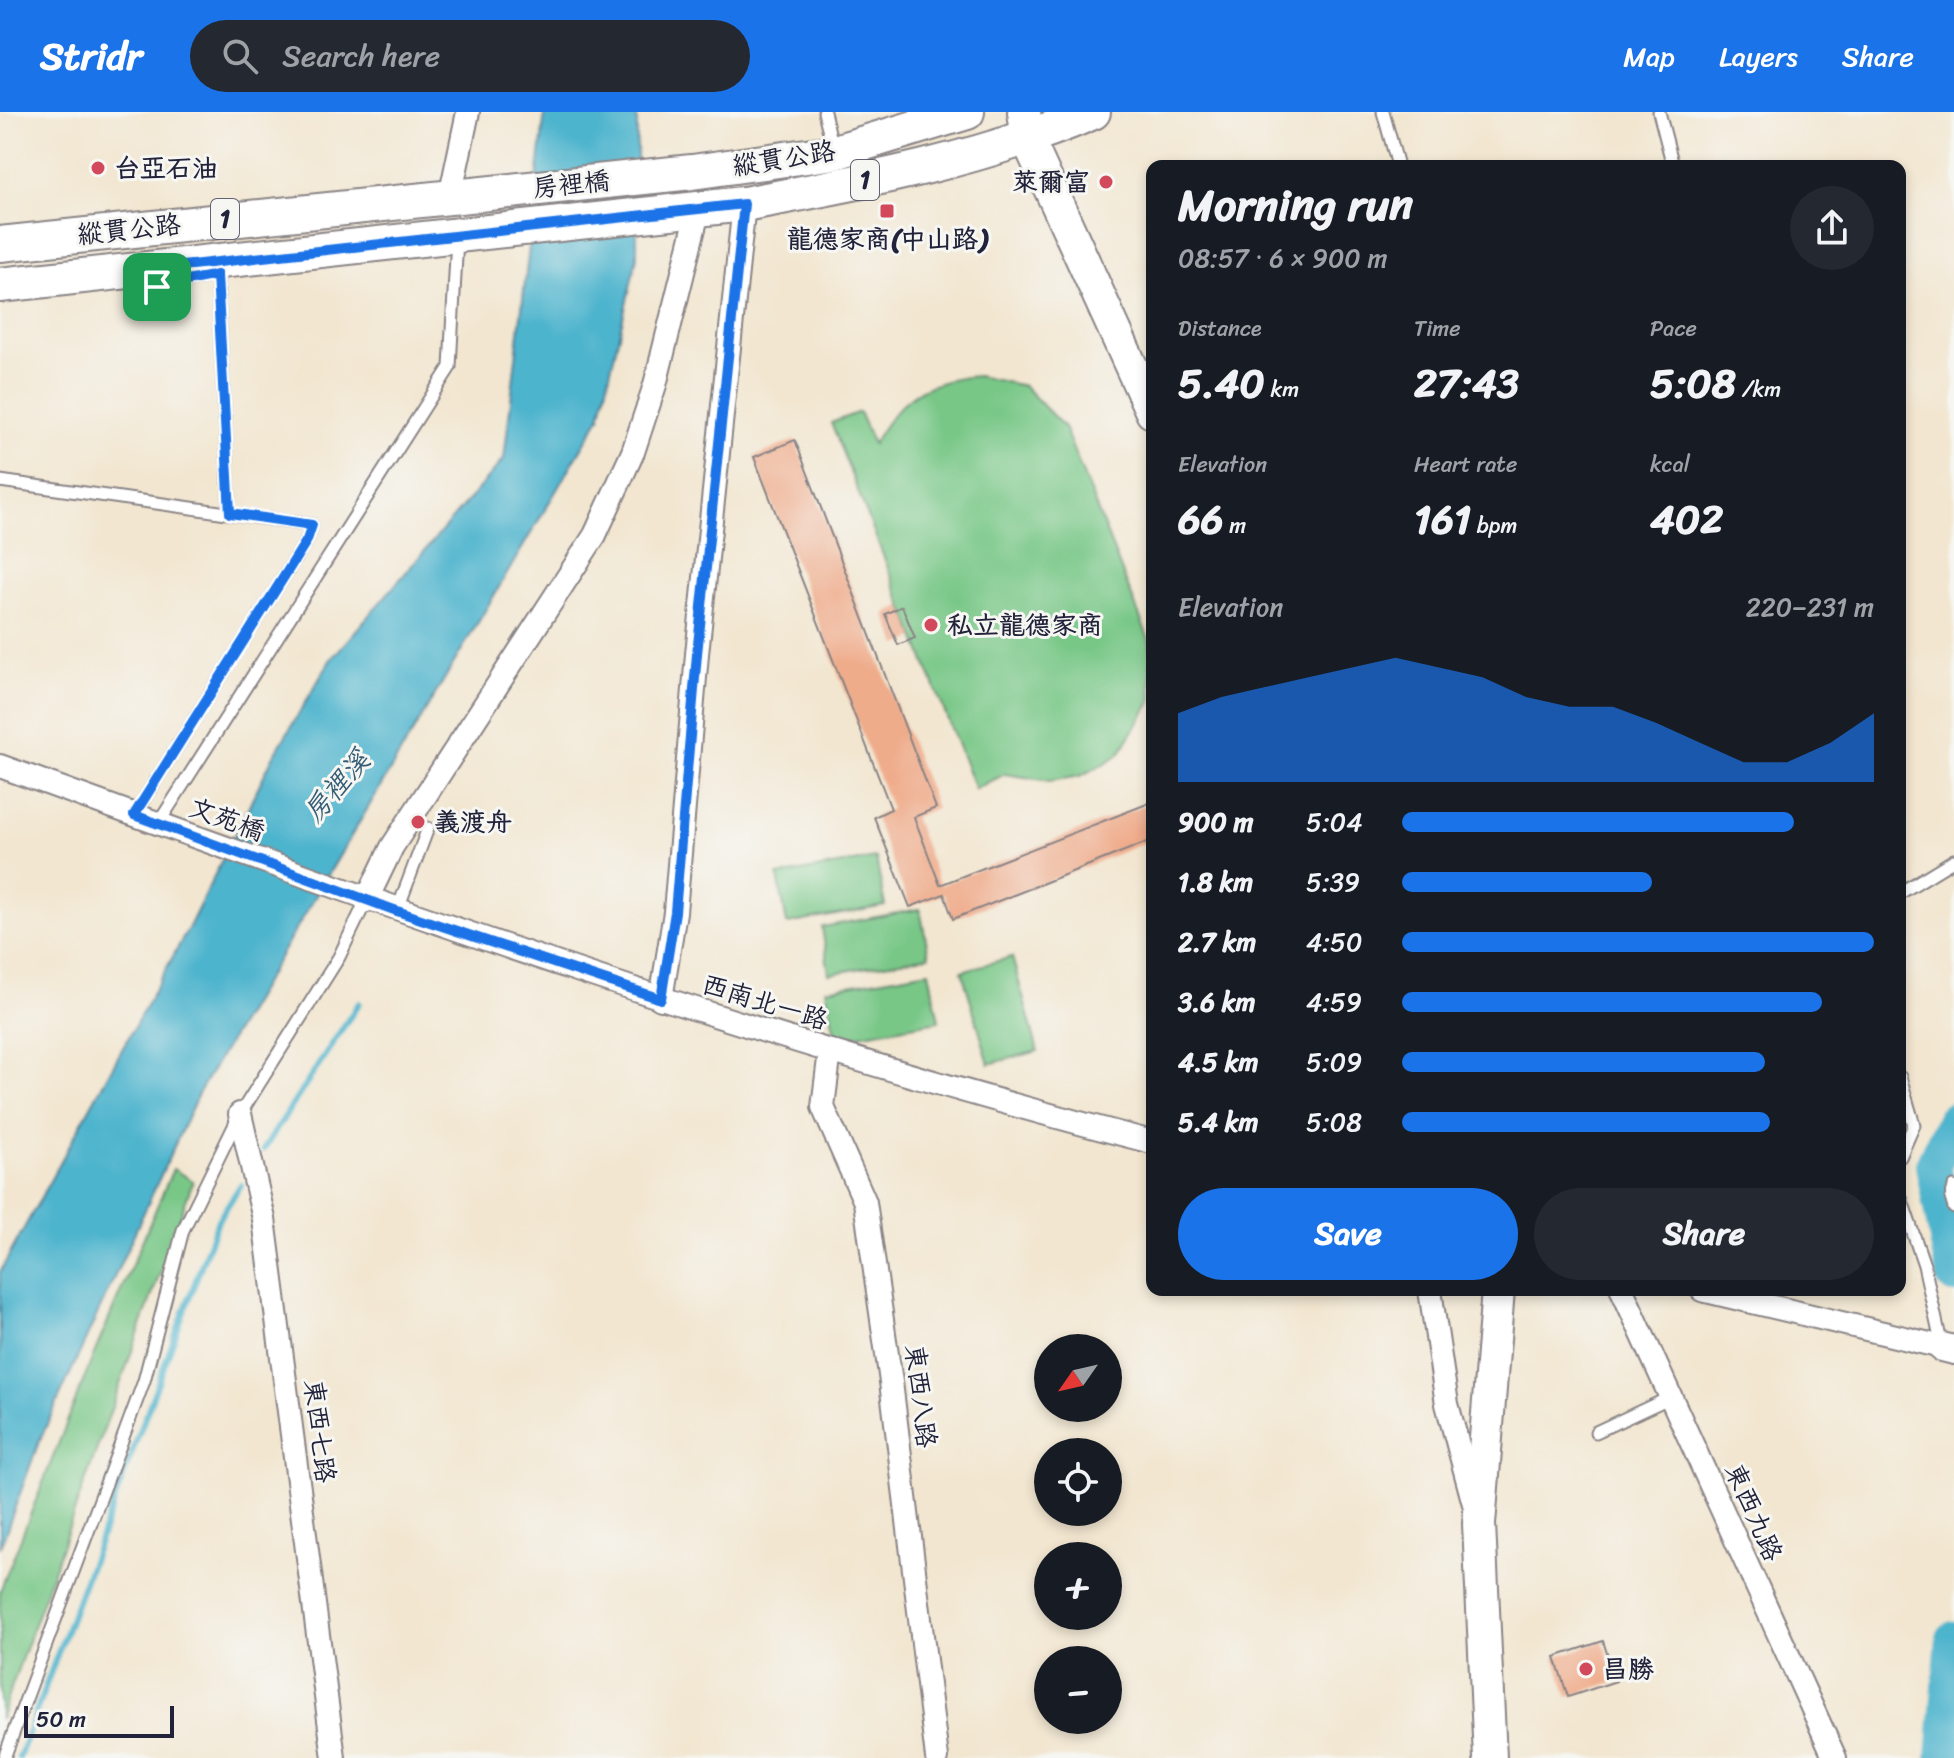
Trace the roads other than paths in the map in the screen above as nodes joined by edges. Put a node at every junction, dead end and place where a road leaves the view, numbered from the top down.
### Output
1 (468, 112) edge
2 (824, 112) edge
3 (967, 112) edge
4 (1093, 112) edge
5 (1383, 112) edge
6 (1659, 112) edge
7 (1026, 126) edge
8 (835, 152) junction
9 (1396, 160) edge
10 (1671, 160) edge
11 (692, 172) joint
12 (450, 197) junction
13 (744, 204) junction
14 (699, 208) junction
15 (458, 235) junction
16 (0, 244) edge
17 (146, 270) junction
18 (0, 285) edge
19 (1146, 398) edge
20 (0, 481) edge
21 (230, 513) junction
22 (0, 766) edge
23 (134, 815) junction
24 (158, 824) junction
25 (428, 828) dead end
26 (1954, 860) edge
27 (1906, 889) edge
28 (366, 901) junction
29 (397, 911) junction
30 (661, 999) junction
31 (830, 1051) junction
32 (1906, 1098) edge
33 (240, 1114) junction
34 (1146, 1140) edge
35 (1906, 1143) edge
36 (1954, 1187) edge
37 (1954, 1208) edge
38 (1906, 1212) edge
39 (1431, 1296) edge
40 (1498, 1296) edge
41 (1625, 1296) edge
42 (1727, 1296) edge
43 (1948, 1348) edge
44 (1671, 1397) junction
45 (1596, 1432) dead end
46 (1479, 1524) junction
47 (4, 1758) edge
48 (334, 1758) edge
49 (937, 1758) edge
50 (1490, 1758) edge
51 (1835, 1758) edge

1 - 12 street
2 - 8 lane
3 - 8 main road, 縱貫公路 / 1
4 - 7 main road, 縱貫公路 / 1
5 - 9 lane
6 - 10 lane
7 - 13 main road, 縱貫公路 / 1
7 - 19 main road
8 - 11 main road, 縱貫公路 / 1
11 - 12 main road, 房裡橋 / 1
12 - 16 main road, 縱貫公路 / 1
13 - 14 main road, 縱貫公路 / 1
13 - 30 street
14 - 15 main road, 房裡橋 / 1
14 - 28 street
15 - 17 main road, 縱貫公路 / 1
15 - 24 lane
17 - 18 main road, 縱貫公路 / 1
17 - 21 lane
20 - 21 lane
21 - 23 lane
22 - 23 street
23 - 24 street
24 - 28 street, 文苑橋
25 - 29 lane
26 - 27 lane
28 - 29 street, 西南北一路
28 - 33 lane
29 - 30 street, 西南北一路
30 - 31 street, 西南北一路
31 - 34 street, 西南北一路
31 - 49 street, 東西八路
32 - 35 lane
33 - 47 lane
33 - 48 street, 東西七路
36 - 37 lane
38 - 43 lane
39 - 46 street
40 - 46 main road
41 - 44 street, 東西九路
42 - 43 street
44 - 45 lane
44 - 51 street, 東西九路
46 - 50 main road

